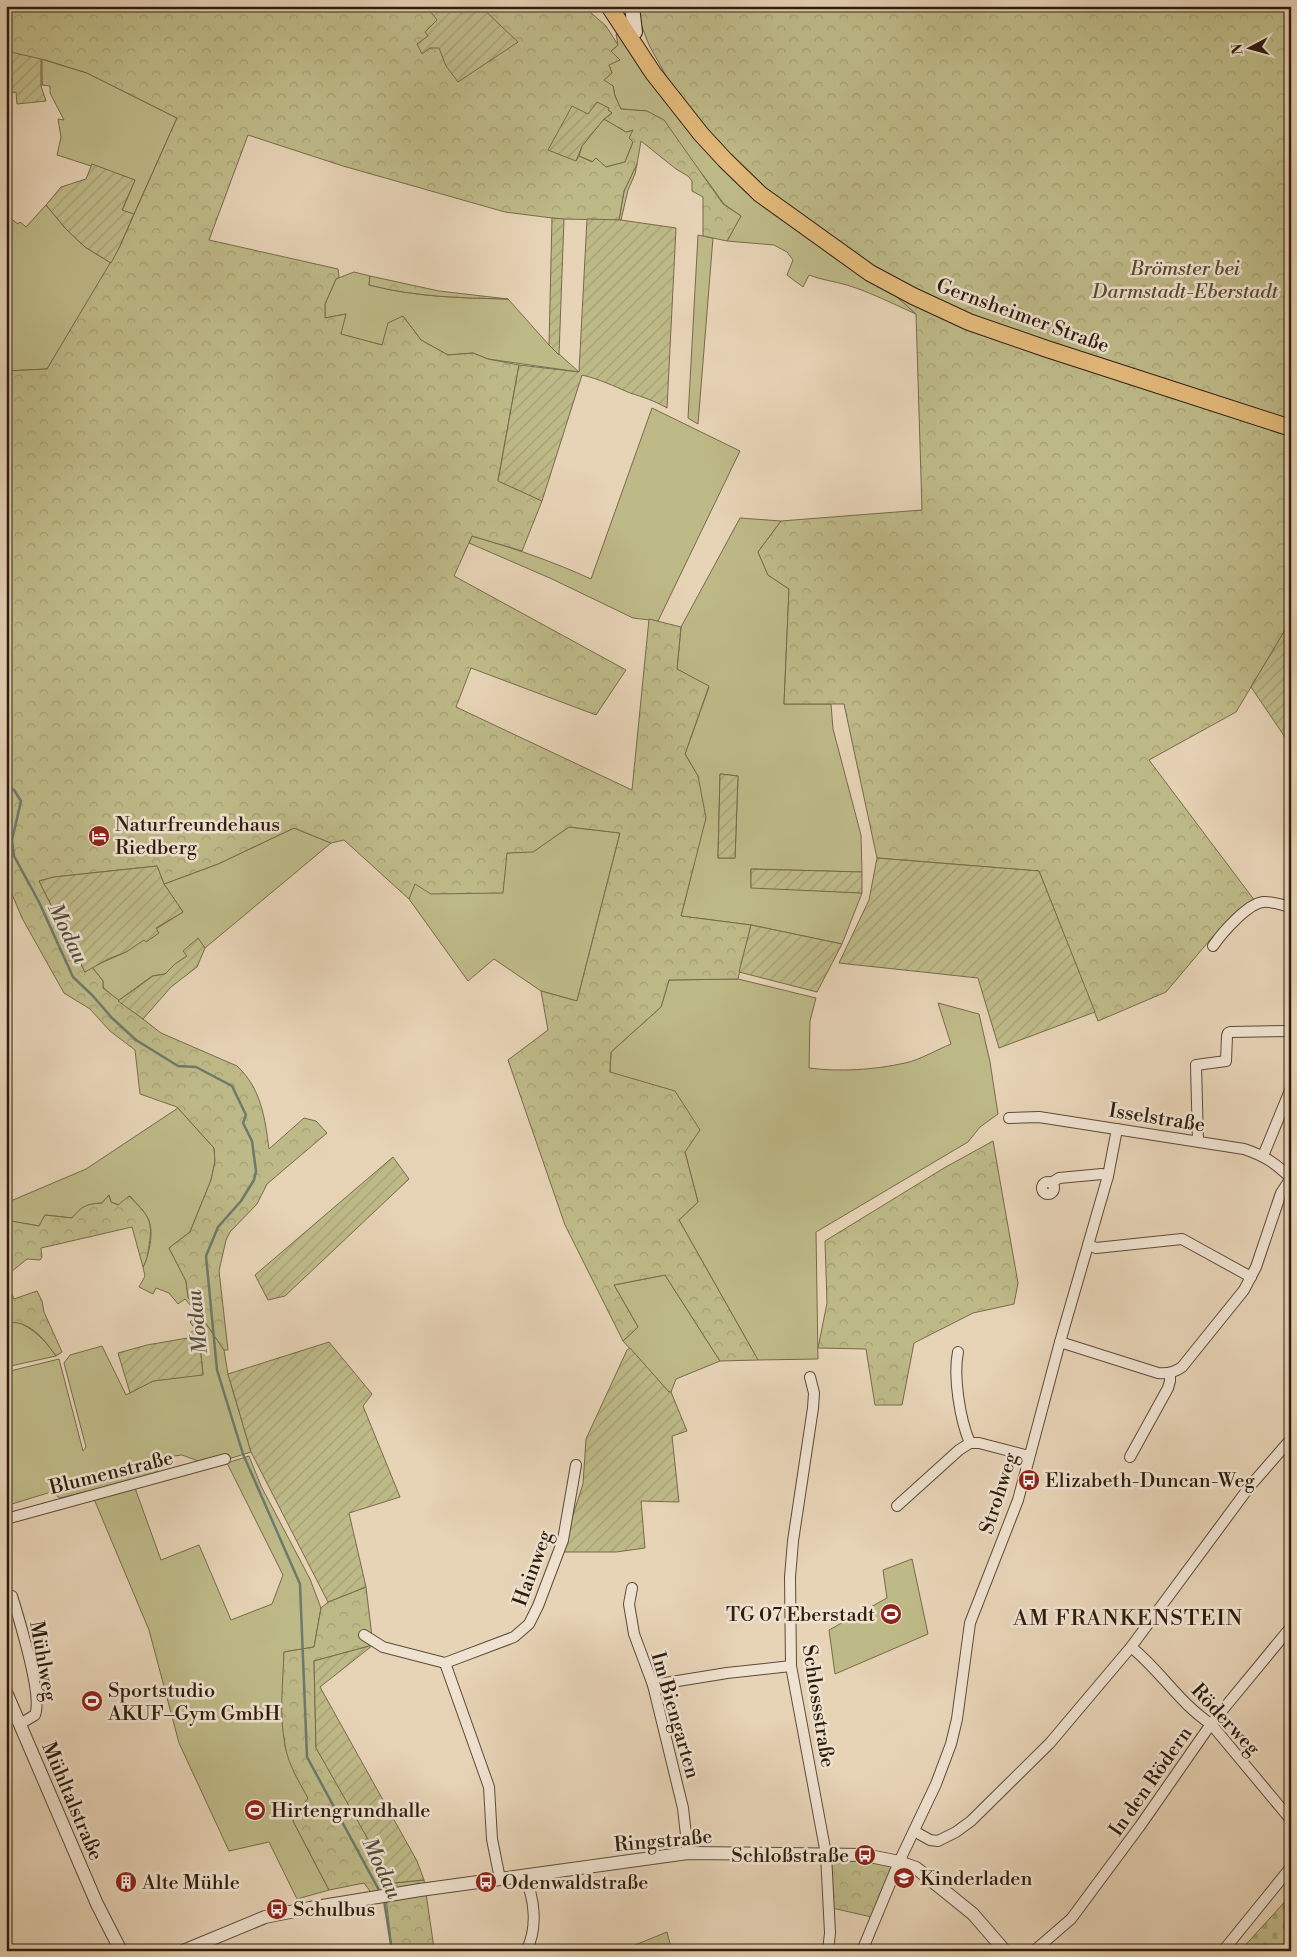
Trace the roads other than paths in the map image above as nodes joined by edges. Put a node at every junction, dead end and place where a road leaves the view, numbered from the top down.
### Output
1 (610, 6) edge
2 (621, 6) edge
3 (632, 6) edge
4 (635, 32) junction
5 (663, 85) junction
6 (1291, 428) edge
7 (1291, 907) edge
8 (1213, 946) dead end
9 (1291, 1031) edge
10 (1291, 1088) edge
11 (1009, 1118) dead end
12 (1117, 1129) junction
13 (1198, 1141) junction
14 (1263, 1156) junction
15 (1108, 1176) junction
16 (1291, 1178) edge
17 (1051, 1183) dead end
18 (1088, 1245) junction
19 (1251, 1277) junction
20 (1060, 1342) junction
21 (958, 1352) dead end
22 (1170, 1373) junction
23 (810, 1377) dead end
24 (1291, 1439) edge
25 (970, 1443) junction
26 (1029, 1456) junction
27 (1130, 1456) dead end
28 (225, 1459) dead end
29 (576, 1465) dead end
30 (896, 1506) dead end
31 (6, 1518) edge
32 (632, 1588) dead end
33 (12, 1596) dead end
34 (1291, 1627) edge
35 (364, 1635) dead end
36 (1131, 1647) junction
37 (445, 1663) junction
38 (791, 1666) junction
39 (652, 1685) junction
40 (6, 1692) edge
41 (9, 1705) edge
42 (20, 1724) junction
43 (1211, 1724) junction
44 (1291, 1820) edge
45 (914, 1831) junction
46 (688, 1853) junction
47 (826, 1854) junction
48 (900, 1862) junction
49 (1291, 1866) edge
50 (524, 1876) junction
51 (500, 1879) junction
52 (121, 1951) edge
53 (184, 1951) edge
54 (526, 1951) edge
55 (828, 1951) edge
56 (862, 1951) edge
57 (1005, 1951) edge
58 (1034, 1951) edge
59 (1223, 1951) edge

1 - 5 main road, Gernsheimer Straße
2 - 4 main road, Gernsheimer Straße
3 - 4 main road
4 - 5 main road, Gernsheimer Straße
5 - 6 main road, Gernsheimer Straße
7 - 8 street
9 - 13 street
10 - 14 street
11 - 12 street, Isselstraße
12 - 13 street, Isselstraße
12 - 15 street, Strohweg
13 - 14 street, Isselstraße
14 - 16 street, Isselstraße
15 - 17 street
15 - 18 street, Strohweg
16 - 19 street
18 - 19 street
18 - 20 street, Strohweg
19 - 22 street
20 - 22 street
20 - 26 street, Strohweg
21 - 25 street
22 - 27 street
23 - 38 street, Schlossstraße
24 - 36 street
25 - 26 street
25 - 30 street
26 - 45 street, Strohweg
28 - 31 street, Blumenstraße
29 - 37 street, Hainweg
32 - 39 street, Im Biengarten
33 - 42 street, Mühlweg
34 - 43 street, In den Rödern
35 - 37 street
36 - 43 street, Röderweg
36 - 45 street
37 - 51 street
38 - 39 street
38 - 47 street, Schlossstraße
39 - 46 street, Im Biengarten
40 - 41 street, Mühltalstraße
41 - 42 street, Mühltalstraße
42 - 52 street, Mühltalstraße
43 - 44 street, Röderweg
43 - 58 street, In den Rödern
45 - 48 street, Strohweg
46 - 47 street, Ringstraße
46 - 50 street, Ringstraße
47 - 48 street, Ringstraße
47 - 55 street, Schlossstraße
48 - 56 street, Strohweg
48 - 57 street, Ringstraße
49 - 59 street
50 - 51 street, Ringstraße
50 - 54 street
51 - 53 street, Ringstraße

